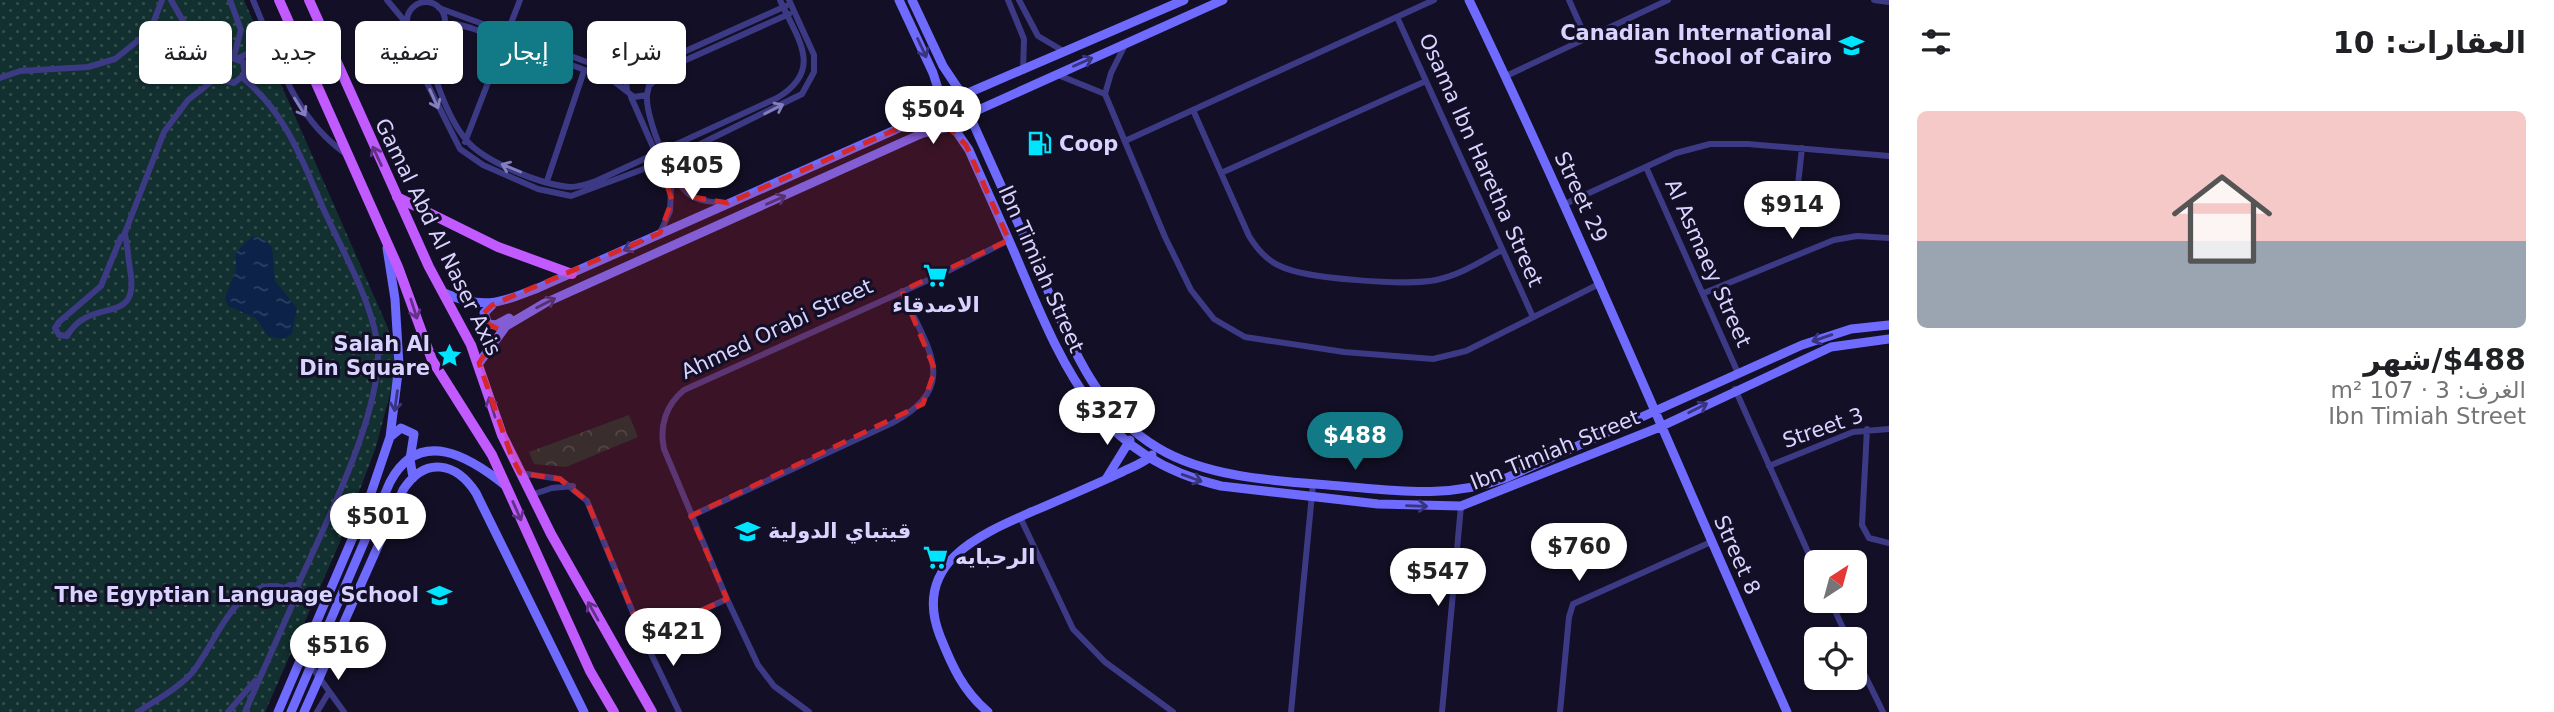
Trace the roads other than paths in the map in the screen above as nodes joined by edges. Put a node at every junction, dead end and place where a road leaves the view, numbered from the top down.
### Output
1 (162, 0) edge
2 (171, 0) edge
3 (230, 0) edge
4 (253, 0) edge
5 (279, 0) edge
6 (309, 0) edge
7 (387, 0) edge
8 (520, 0) edge
9 (900, 0) edge
10 (912, 0) edge
11 (1008, 0) edge
12 (1019, 0) edge
13 (1184, 0) edge
14 (1223, 0) edge
15 (1434, 0) edge
16 (1469, 0) edge
17 (1569, 0) edge
18 (1668, 0) edge
19 (1874, 0) edge
20 (425, 1) edge
21 (1889, 2) edge
22 (786, 3) edge
23 (439, 8) junction
24 (790, 14) junction
25 (1397, 17) junction
26 (154, 21) edge
27 (183, 21) edge
28 (262, 21) edge
29 (404, 21) edge
30 (408, 21) edge
31 (444, 21) edge
32 (477, 21) edge
33 (512, 21) edge
34 (1586, 38) junction
35 (139, 40) edge
36 (1126, 43) junction
37 (686, 49) edge
38 (246, 52) edge
39 (1067, 52) junction
40 (232, 57) edge
41 (236, 57) junction
42 (573, 67) edge
43 (584, 71) junction
44 (1023, 71) junction
45 (1055, 75) junction
46 (244, 76) junction
47 (1506, 76) junction
48 (0, 78) edge
49 (232, 81) edge
50 (1426, 81) junction
51 (208, 84) edge
52 (290, 84) edge
53 (428, 84) edge
54 (439, 84) edge
55 (488, 84) edge
56 (626, 84) edge
57 (651, 85) joint
58 (963, 91) junction
59 (628, 93) junction
60 (1104, 94) junction
61 (647, 95) junction
62 (939, 100) junction
63 (1193, 110) junction
64 (976, 111) junction
65 (972, 121) junction
66 (951, 127) junction
67 (466, 140) junction
68 (1125, 141) junction
69 (662, 148) junction
70 (1802, 148) junction
71 (460, 149) junction
72 (654, 152) junction
73 (348, 155) junction
74 (1889, 156) edge
75 (668, 160) junction
76 (659, 163) junction
77 (1646, 167) junction
78 (1221, 173) junction
79 (548, 181) junction
80 (1798, 184) dead end
81 (396, 196) junction
82 (728, 203) junction
83 (1565, 204) junction
84 (660, 233) junction
85 (124, 235) junction
86 (385, 236) junction
87 (1889, 238) edge
88 (1009, 240) junction
89 (1500, 251) junction
90 (572, 274) junction
91 (1601, 283) junction
92 (902, 291) junction
93 (444, 293) junction
94 (1704, 293) junction
95 (492, 305) junction
96 (1532, 317) junction
97 (520, 318) junction
98 (1889, 326) edge
99 (1889, 339) edge
100 (479, 363) junction
101 (1738, 373) junction
102 (1735, 389) junction
103 (1654, 413) junction
104 (1660, 427) junction
105 (1867, 429) junction
106 (1889, 429) edge
107 (1136, 433) junction
108 (390, 437) junction
109 (1128, 442) junction
110 (1158, 448) junction
111 (1150, 457) junction
112 (410, 460) junction
113 (1769, 466) junction
114 (520, 473) junction
115 (413, 478) junction
116 (1105, 480) junction
117 (1313, 484) junction
118 (506, 486) junction
119 (573, 486) junction
120 (1465, 491) junction
121 (1444, 492) junction
122 (531, 495) junction
123 (1312, 498) junction
124 (1464, 505) junction
125 (1445, 507) junction
126 (691, 516) junction
127 (1020, 517) junction
128 (1712, 542) junction
129 (1889, 543) edge
130 (1807, 550) edge
131 (298, 587) junction
132 (285, 588) junction
133 (727, 599) junction
134 (293, 603) junction
135 (643, 637) junction
136 (311, 666) junction
137 (261, 674) junction
138 (319, 679) junction
139 (1867, 679) edge
140 (330, 692) junction
141 (610, 710) edge
142 (138, 712) edge
143 (228, 712) edge
144 (245, 712) edge
145 (278, 712) edge
146 (291, 712) edge
147 (304, 712) edge
148 (317, 712) edge
149 (344, 712) edge
150 (584, 712) edge
151 (652, 712) edge
152 (679, 712) edge
153 (808, 712) edge
154 (988, 712) edge
155 (1172, 712) edge
156 (1291, 712) edge
157 (1442, 712) edge
158 (1560, 712) edge
159 (1787, 712) edge
160 (1883, 712) edge

1 - 26 street
2 - 27 street
3 - 41 street
4 - 28 street
5 - 73 main road, Gamal Abd Al Naser Axis
81 -> 6 main road, Gamal Abd Al Naser Axis
7 - 29 street
8 - 33 street
9 -> 62 street
10 - 58 street
11 - 44 street
12 - 39 street
13 - 39 street
14 - 36 street
15 - 25 street
16 - 47 street, Street 29
17 - 34 street
18 - 34 street
19 - 21 street
20 - 23 street
20 - 30 street
22 - 24 street
22 - 37 street
23 - 31 street
23 - 32 street
24 - 57 street
24 - 69 street
75 -> 24 street
25 - 50 street, Osama Ibn Haretha Street
25 - 63 street
34 - 47 street
35 - 48 street
45 -> 36 street
36 - 60 street
38 - 41 street
39 - 44 street
40 - 41 street
41 - 46 street
42 - 43 street
43 - 59 street
43 - 79 street
44 - 58 street
45 - 60 street
45 - 64 street
46 - 49 street
46 - 131 street
47 - 83 street, Street 29
50 - 78 street
50 - 89 street, Osama Ibn Haretha Street
51 - 85 street
52 -> 73 street
53 -> 71 street
54 - 67 street
55 - 67 street
56 - 59 street
57 - 61 street
58 - 62 street
58 - 64 street
59 - 61 street
59 - 72 street
60 - 68 street
61 - 69 street
62 - 66 street
62 - 82 street
63 - 68 street
63 - 78 street
64 - 65 street
65 - 66 street
65 - 107 street, Ibn Timiah Street
66 - 88 street, Ibn Timiah Street
97 -> 66 street
67 - 71 street
79 -> 67 street
68 - 96 street
69 - 72 street
69 - 75 street
70 - 74 street
70 - 77 street
70 - 80 street
71 - 76 street
72 - 76 street
72 - 79 street
73 - 86 main road, Gamal Abd Al Naser Axis
75 - 76 street
75 - 82 street
76 - 84 street
77 - 83 street
77 - 94 street, Al Asmaey Street
78 - 89 street
81 - 90 main road
81 - 93 main road, Gamal Abd Al Naser Axis
82 - 84 street
83 - 91 street, Street 29
84 -> 90 street
85 - 85 street
86 -> 108 street
86 -> 118 main road, Gamal Abd Al Naser Axis
87 - 94 street
88 - 92 street, Ahmed Orabi Street
88 - 109 street, Ibn Timiah Street
89 - 96 street, Osama Ibn Haretha Street
90 - 95 street
91 - 96 street
91 - 103 street, Street 29
92 - 126 street, Ahmed Orabi Street
92 - 126 street
93 - 95 street
93 - 100 main road, Gamal Abd Al Naser Axis
94 - 101 street, Al Asmaey Street
95 - 97 street
97 - 100 street
98 -> 101 street, Ibn Timiah Street
99 - 102 street, Ibn Timiah Street
114 -> 100 main road, Gamal Abd Al Naser Axis
101 - 103 street, Ibn Timiah Street
104 -> 102 street, Ibn Timiah Street
102 - 113 street
103 - 104 street, Street 8
103 - 120 street, Ibn Timiah Street
104 - 124 street, Ibn Timiah Street
104 - 128 street, Street 8
105 - 106 street, Street 3
105 - 113 street, Street 3
105 - 129 street
107 - 109 street
107 - 110 street, Ibn Timiah Street
108 - 112 street
108 - 145 street
109 - 111 street, Ibn Timiah Street
109 - 116 street
110 - 111 street
110 - 117 street, Ibn Timiah Street
111 - 116 street
111 -> 123 street, Ibn Timiah Street
112 - 115 street
112 - 118 street
112 - 136 street
113 - 130 street
114 - 119 street
114 - 122 main road, Gamal Abd Al Naser Axis
115 - 138 street
115 - 150 street
116 - 127 street
117 - 121 street, Ibn Timiah Street
117 - 123 street
118 -> 141 main road, Gamal Abd Al Naser Axis
119 - 122 street
119 - 135 street
120 - 121 street, Ibn Timiah Street
120 - 124 street
121 - 125 street
151 -> 122 main road, Gamal Abd Al Naser Axis
123 -> 125 street, Ibn Timiah Street
123 - 156 street
124 - 125 street, Ibn Timiah Street
124 - 157 street
126 - 133 street, Ahmed Orabi Street
127 - 154 street
127 - 155 street
128 - 158 street
128 - 159 street, Street 8
131 - 132 street
131 - 134 street
132 - 134 street
132 - 142 street
133 - 135 street
133 - 153 street, Ahmed Orabi Street
134 - 137 street
135 - 152 street
136 - 138 street
136 - 146 street
137 - 143 street
137 - 144 street
138 - 140 street
138 - 147 street
139 - 160 street
140 - 148 street
140 - 149 street

